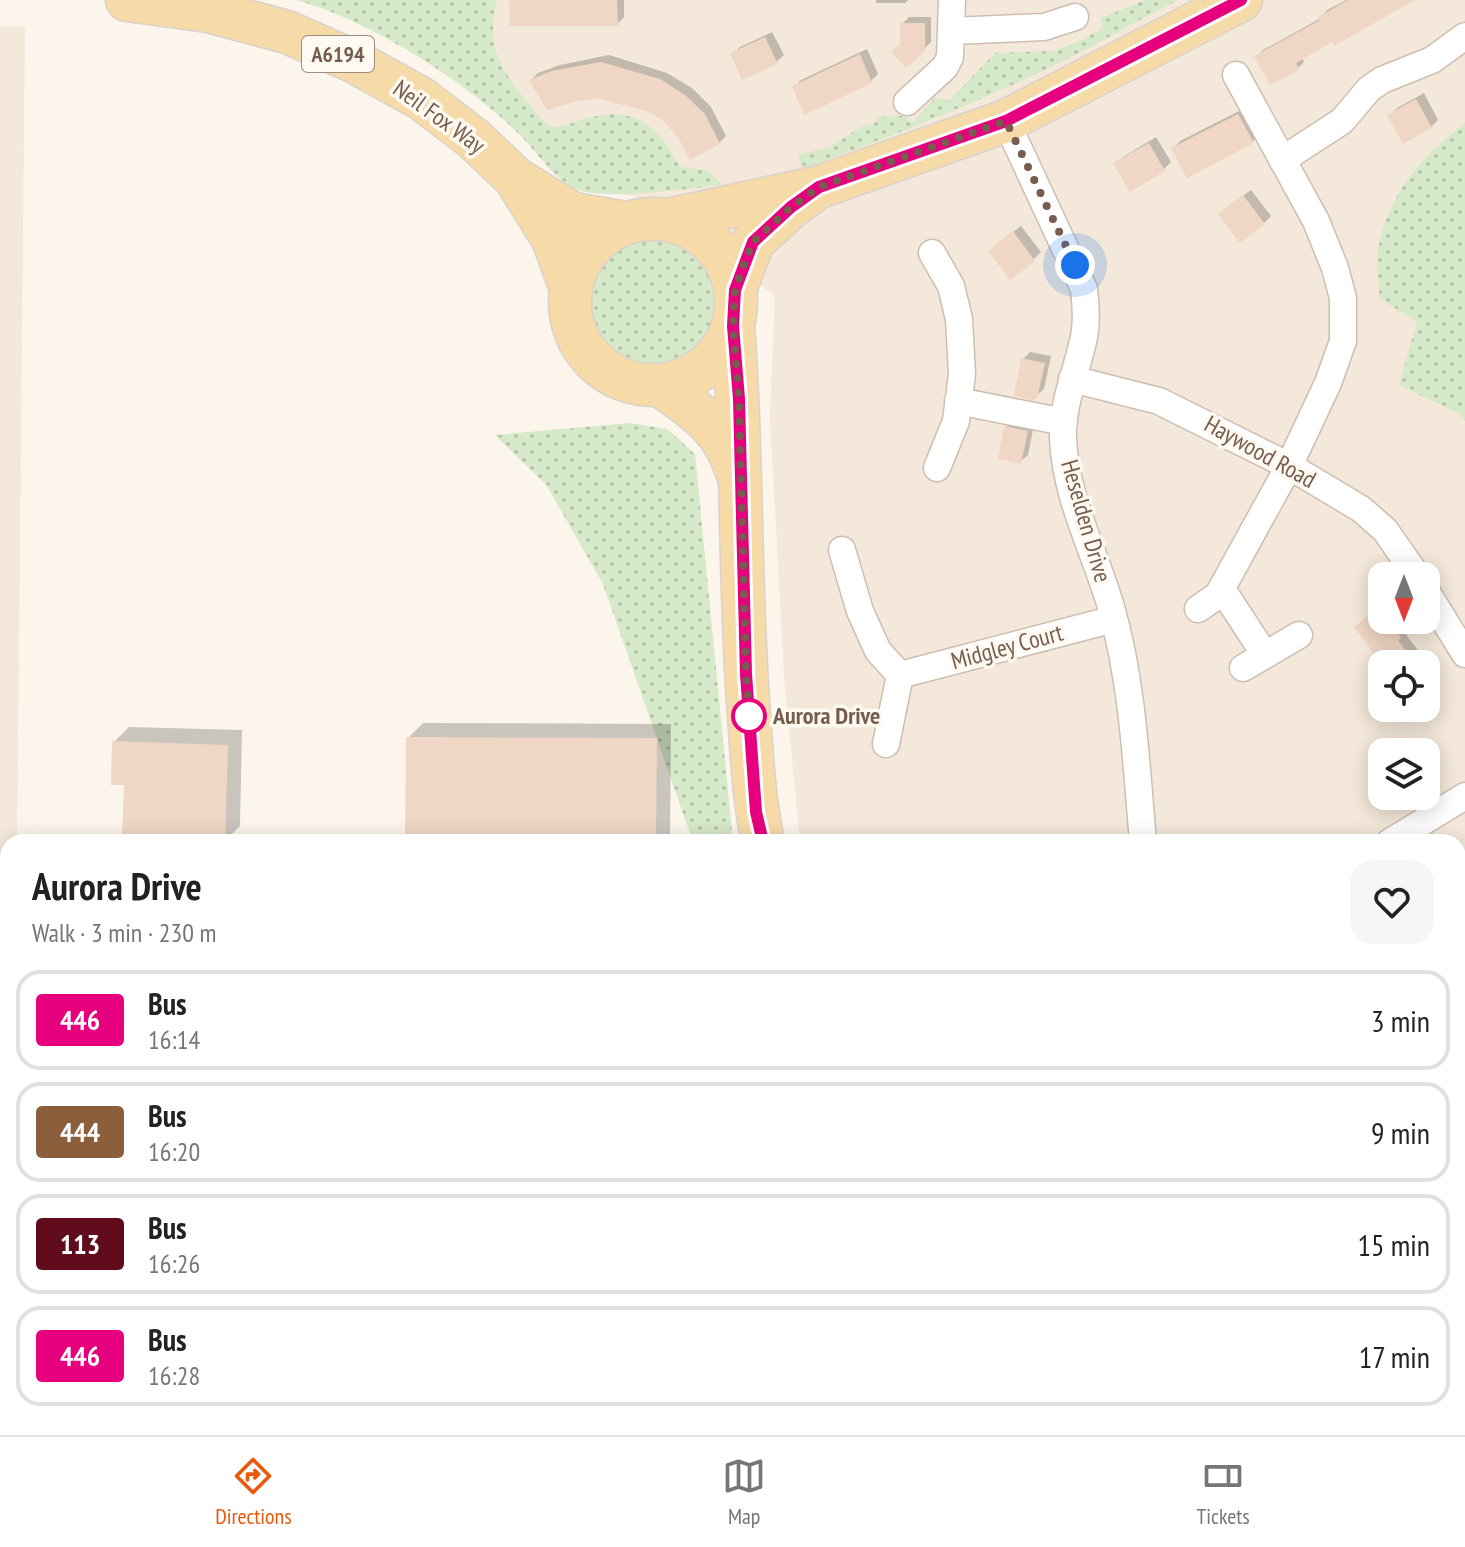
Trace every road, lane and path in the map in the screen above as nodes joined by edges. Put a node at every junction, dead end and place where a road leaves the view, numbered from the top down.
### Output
1 (127, 0) edge
2 (952, 0) edge
3 (1241, 0) edge
4 (184, 4) edge
5 (1075, 17) dead end
6 (951, 31) junction
7 (1465, 36) edge
8 (1236, 75) dead end
9 (907, 102) dead end
10 (1006, 121) junction
11 (1282, 160) junction
12 (516, 179) junction
13 (819, 187) junction
14 (648, 221) junction
15 (932, 253) dead end
16 (570, 286) junction
17 (734, 308) junction
18 (1072, 379) junction
19 (660, 385) junction
20 (958, 401) junction
21 (1064, 422) junction
22 (1289, 466) junction
23 (937, 468) dead end
24 (740, 481) junction
25 (842, 550) dead end
26 (1407, 562) edge
27 (1222, 589) junction
28 (1198, 609) dead end
29 (1440, 614) edge
30 (1114, 619) junction
31 (1299, 635) dead end
32 (1465, 654) edge
33 (1265, 655) junction
34 (1243, 668) dead end
35 (900, 675) junction
36 (886, 744) dead end
37 (1465, 796) edge
38 (761, 834) edge
39 (1142, 834) edge
40 (1403, 834) edge

1 - 4 main road, Neil Fox Way / A6194
2 - 6 street
3 - 10 main road, A6194
4 - 12 main road, Neil Fox Way / A6194
5 - 6 street
6 - 9 street
7 - 11 street
8 - 11 street
10 - 13 main road, A6194
10 - 18 street, Heselden Drive
11 - 22 street
12 - 14 main road, Neil Fox Way / A6194
12 - 16 main road, Neil Fox Way / A6194
13 - 14 main road, A6194
13 - 17 main road, A6194
14 - 16 main road, A6194
14 - 17 main road, A6194
15 - 20 street
16 - 19 main road, A6194
17 - 19 main road, A6194
17 - 24 main road
18 - 21 street, Heselden Drive
18 - 22 street, Haywood Road
19 - 24 main road
20 - 21 street
20 - 23 street
21 - 30 street, Heselden Drive
22 - 26 street, Haywood Road
22 - 27 street
24 - 38 main road
25 - 35 street
27 - 28 street
27 - 33 street
29 - 32 street
30 - 35 street, Midgley Court
30 - 39 street, Heselden Drive
31 - 33 street
33 - 34 street
35 - 36 street
37 - 40 street

